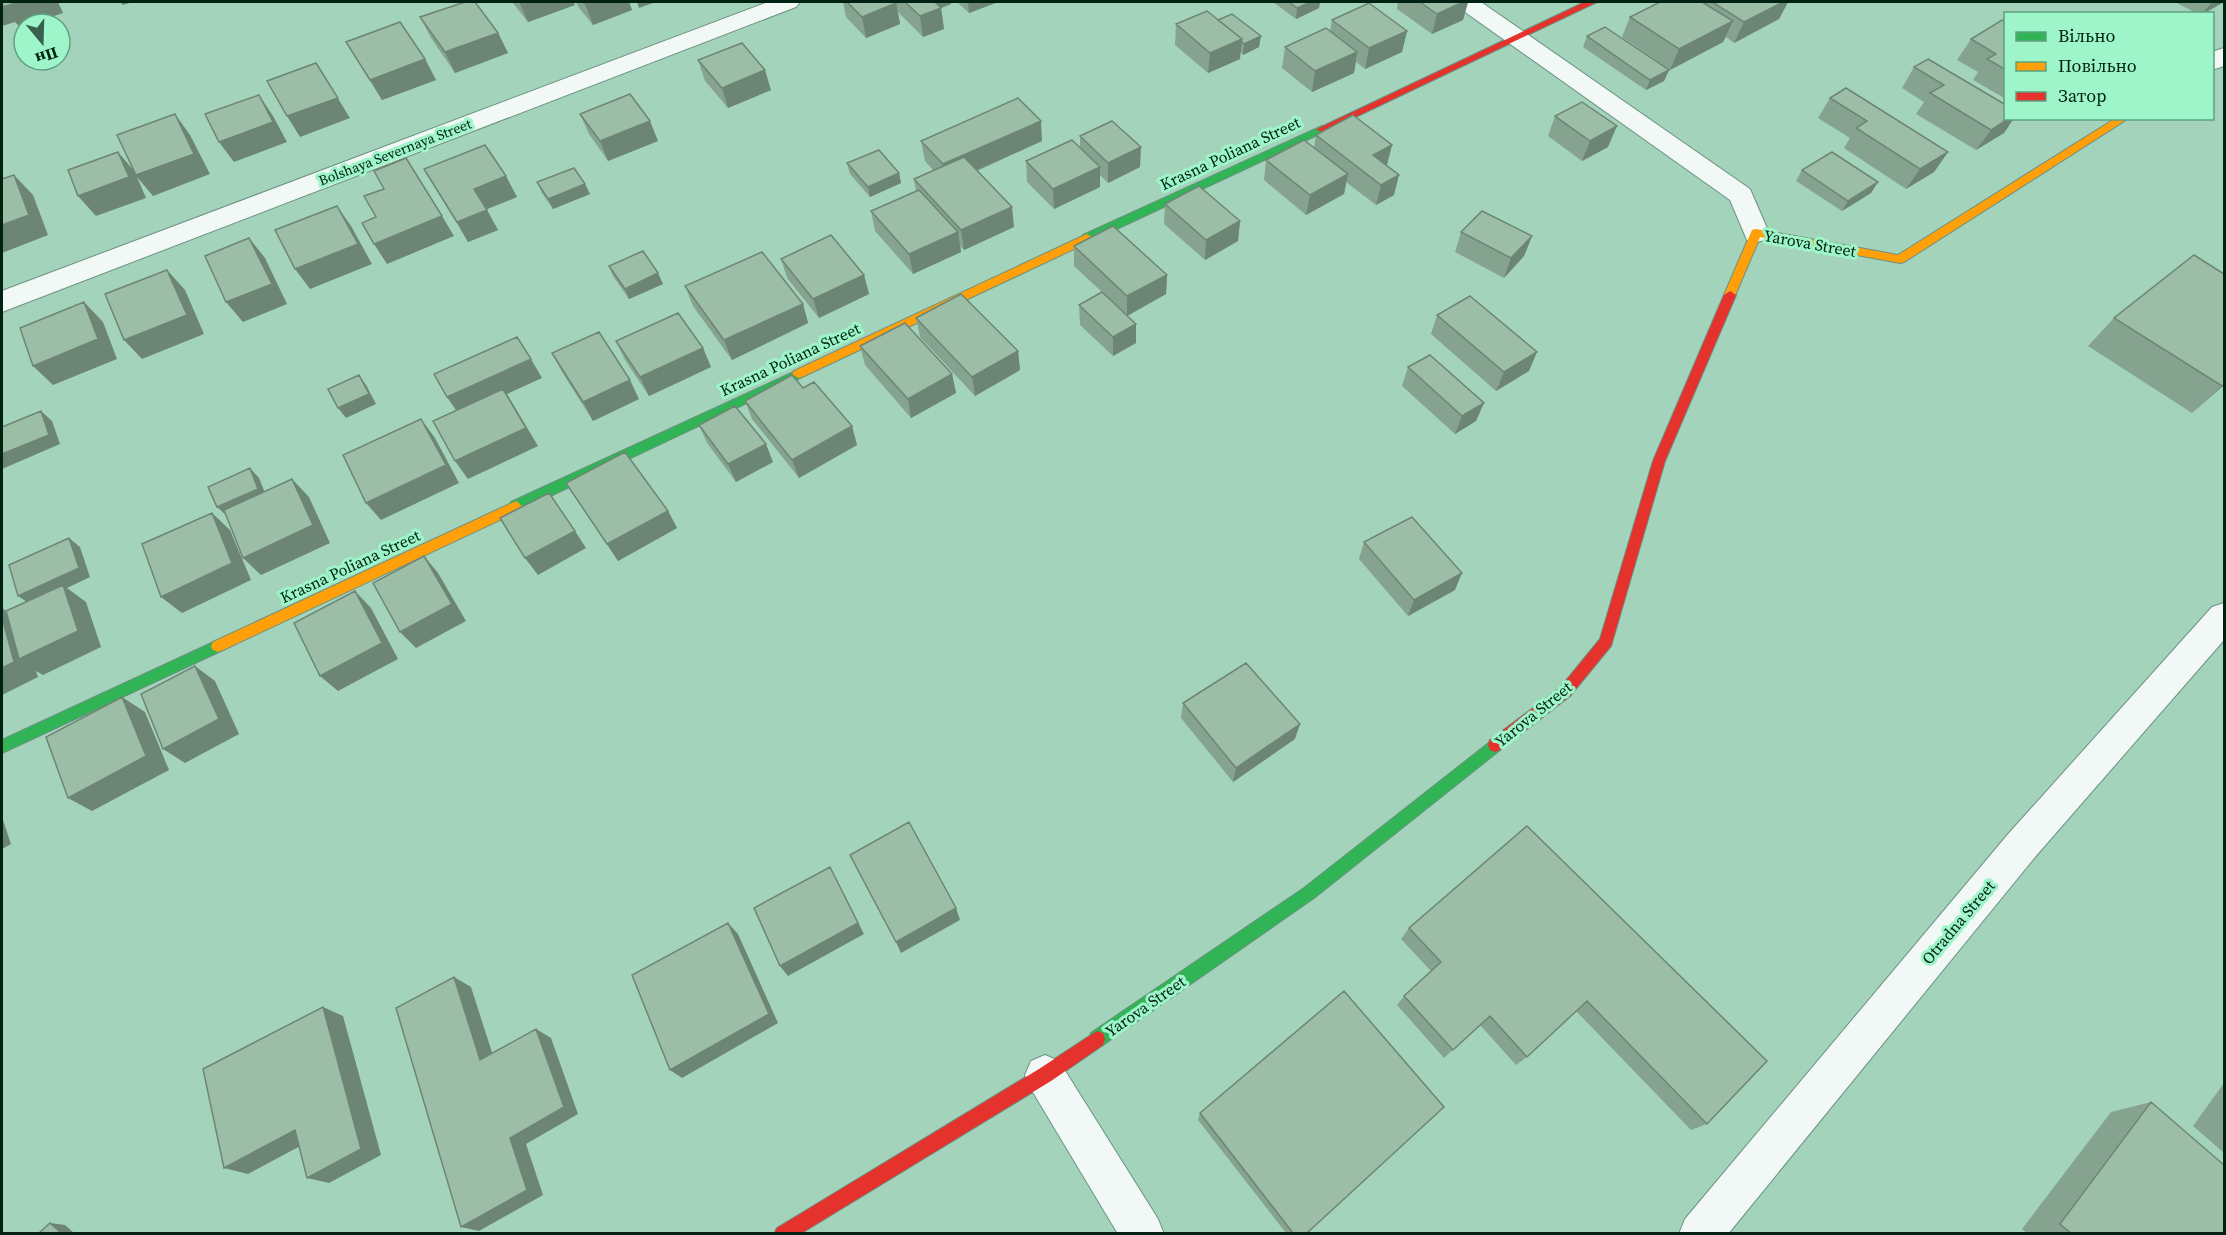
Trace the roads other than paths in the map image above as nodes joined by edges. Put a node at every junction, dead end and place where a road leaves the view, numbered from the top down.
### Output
1 (788, 2) edge
2 (1466, 2) edge
3 (1592, 2) edge
4 (1516, 37) junction
5 (2121, 120) edge
6 (1756, 233) junction
7 (2, 302) edge
8 (2224, 617) edge
9 (2, 747) edge
10 (1046, 1075) junction
11 (783, 1233) edge
12 (1143, 1233) edge
13 (1700, 1233) edge

1 - 7 street, Bolshaya Severnaya Street
2 - 4 street
3 - 4 street, Krasna Poliana Street
4 - 6 street
4 - 9 street, Krasna Poliana Street
5 - 6 street, Yarova Street
6 - 10 street, Yarova Street
8 - 13 street, Otradna Street
10 - 11 street, Yarova Street
10 - 12 street

